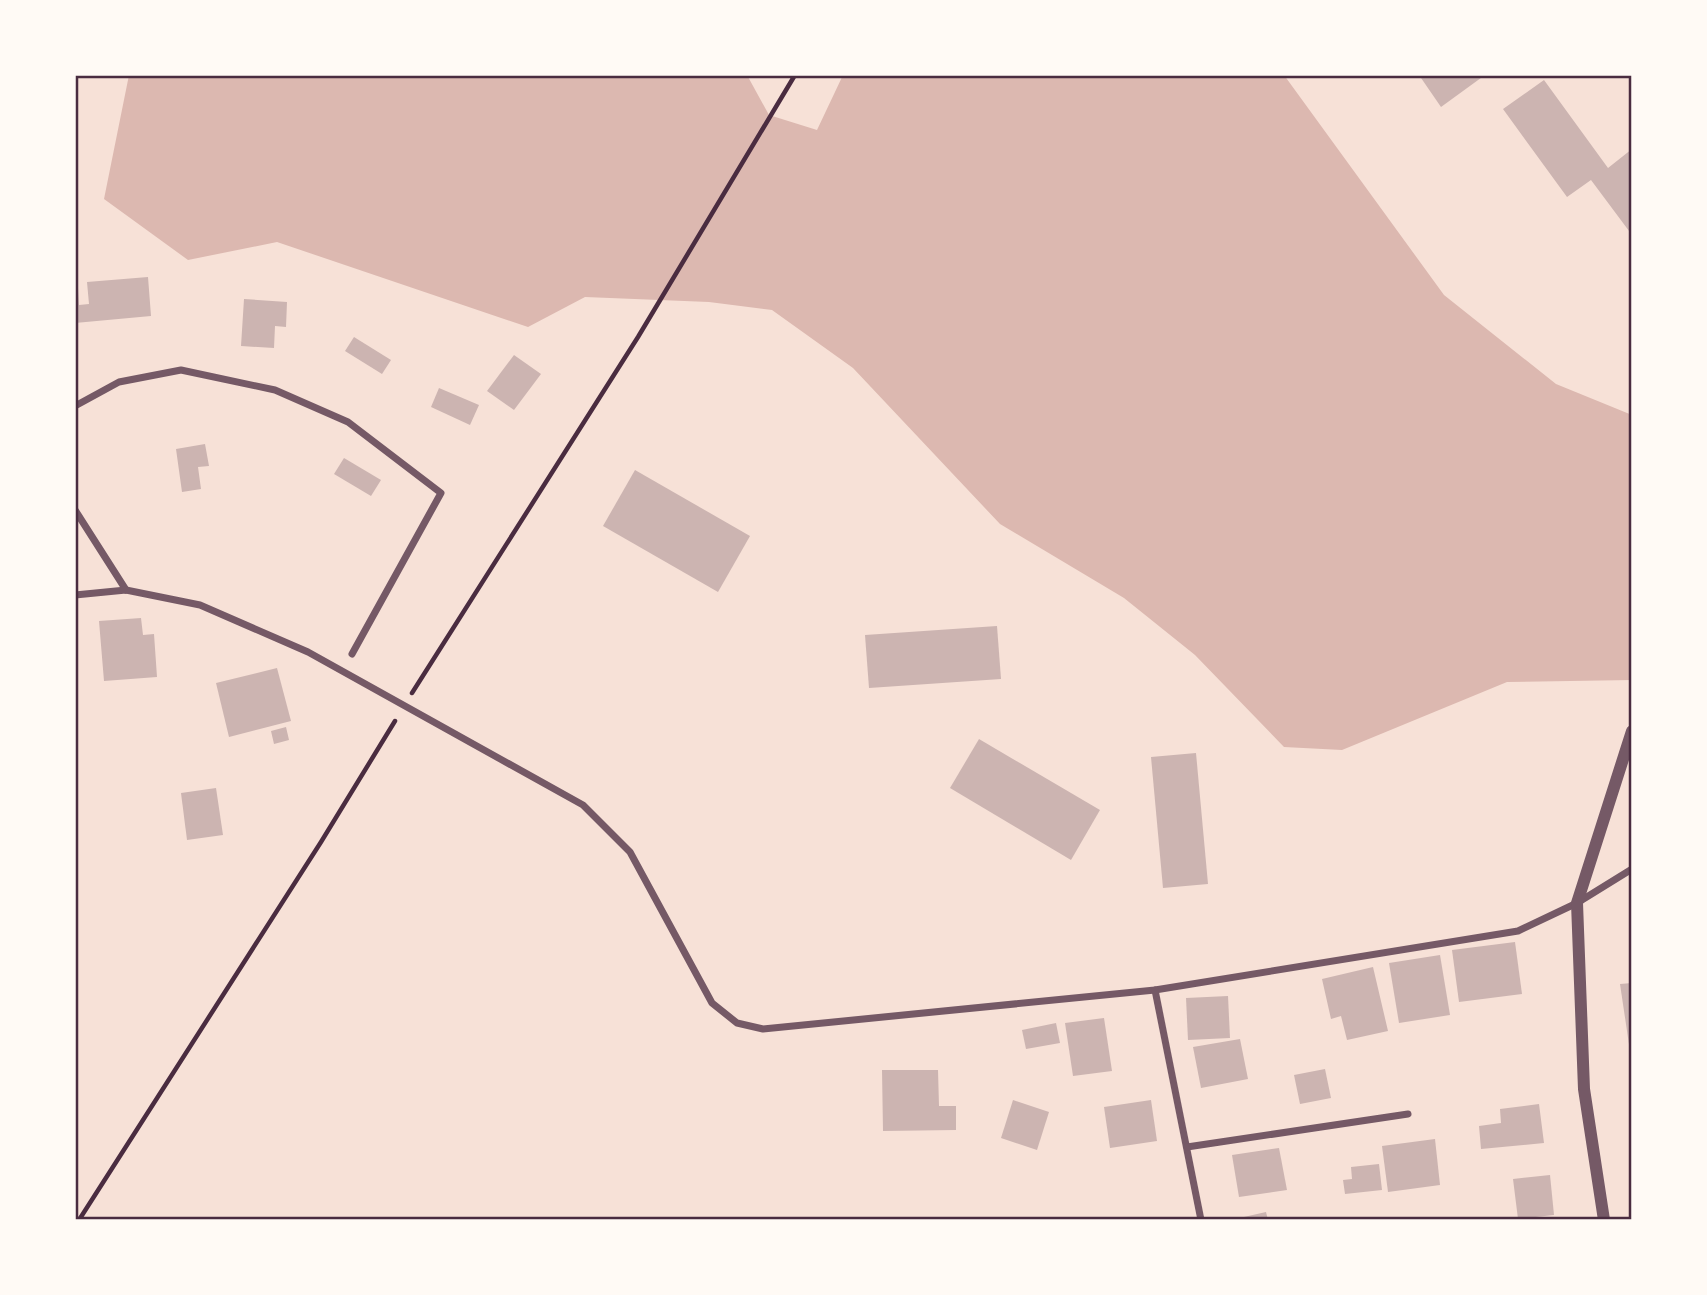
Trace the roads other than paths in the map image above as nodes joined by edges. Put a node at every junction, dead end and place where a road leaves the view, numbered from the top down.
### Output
1 (75, 406) edge
2 (75, 510) edge
3 (125, 590) junction
4 (75, 595) edge
5 (352, 654) dead end
6 (1632, 730) edge
7 (1632, 869) edge
8 (1577, 903) junction
9 (1155, 990) junction
10 (1408, 1114) dead end
11 (1187, 1147) junction
12 (1201, 1220) edge
13 (1604, 1220) edge

1 - 5 street
2 - 3 street
3 - 4 street
3 - 9 street
6 - 8 street
7 - 8 street
8 - 9 street
8 - 13 street
9 - 11 street
10 - 11 street
11 - 12 street

